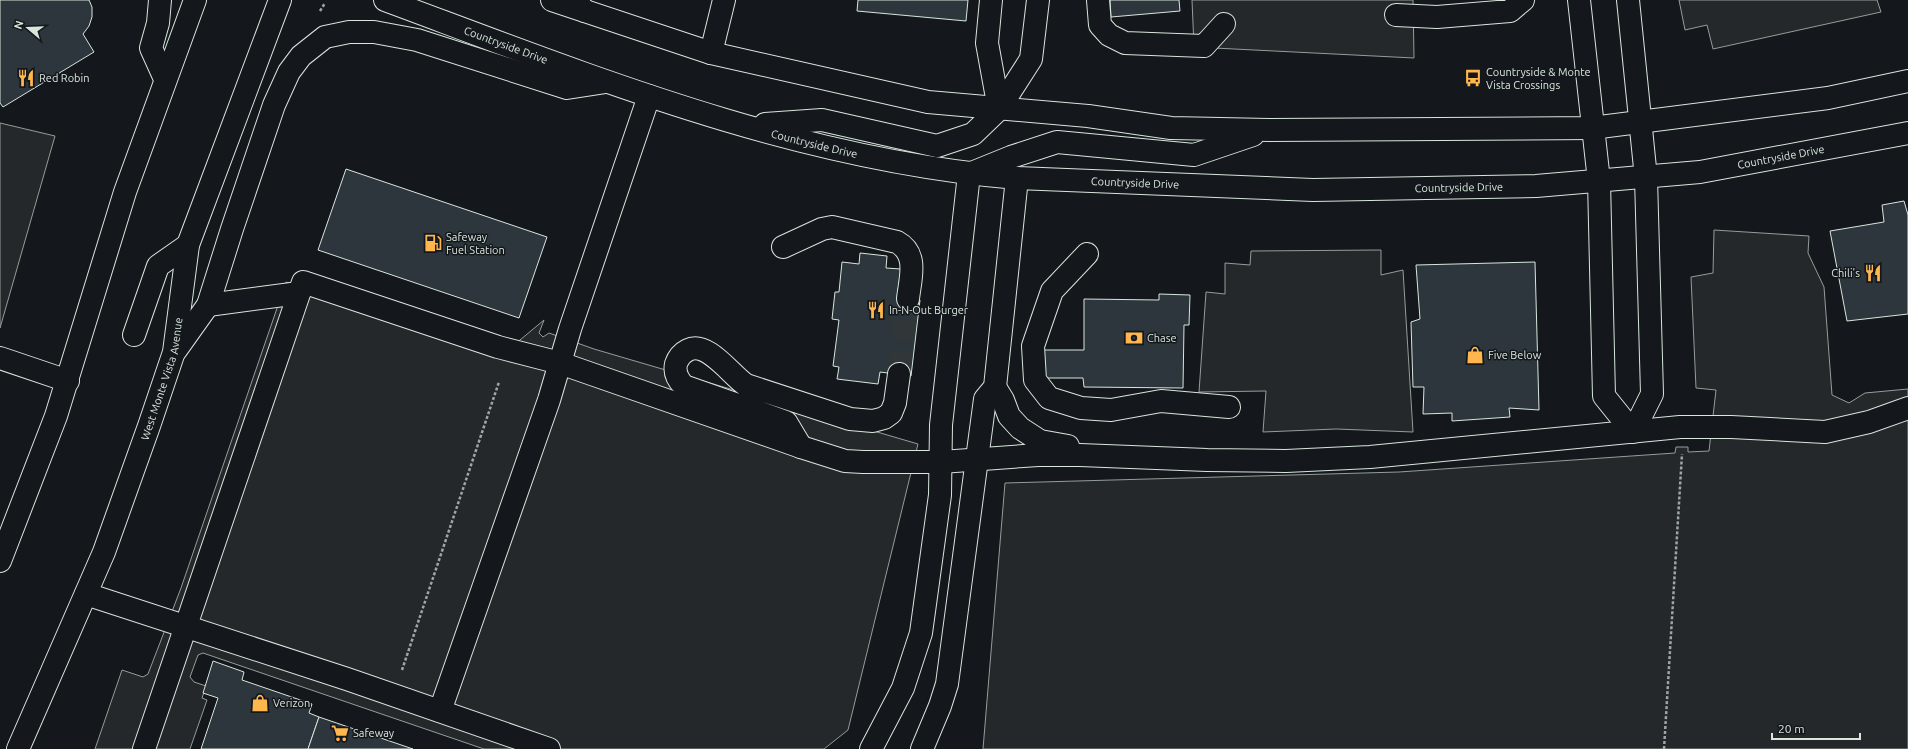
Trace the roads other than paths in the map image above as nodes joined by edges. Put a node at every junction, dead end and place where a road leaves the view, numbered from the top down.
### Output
1 (160, 0) edge
2 (195, 0) edge
3 (280, 0) edge
4 (385, 0) edge
5 (552, 0) edge
6 (724, 0) edge
7 (991, 0) edge
8 (1038, 0) edge
9 (1098, 0) edge
10 (1523, 0) edge
11 (1579, 0) edge
12 (1628, 0) edge
13 (580, 6) edge
14 (1396, 16) dead end
15 (1224, 24) dead end
16 (711, 53) junction
17 (165, 79) junction
18 (1908, 81) edge
19 (606, 82) junction
20 (649, 96) junction
21 (999, 109) junction
22 (1639, 122) junction
23 (746, 126) junction
24 (1592, 128) junction
25 (1269, 130) junction
26 (1908, 133) edge
27 (969, 174) junction
28 (1017, 178) junction
29 (1646, 178) junction
30 (1599, 181) junction
31 (188, 245) junction
32 (783, 247) dead end
33 (1087, 254) dead end
34 (299, 293) junction
35 (908, 299) tunnel mouth
36 (208, 305) junction
37 (134, 335) dead end
38 (174, 352) junction
39 (0, 358) edge
40 (560, 363) junction
41 (899, 374) tunnel mouth
42 (68, 381) junction
43 (995, 387) junction
44 (1229, 406) dead end
45 (1908, 408) edge
46 (1633, 432) junction
47 (801, 447) junction
48 (1080, 455) junction
49 (978, 459) junction
50 (941, 462) junction
51 (0, 561) edge
52 (86, 594) junction
53 (186, 627) junction
54 (440, 711) junction
55 (18, 749) edge
56 (144, 749) edge
57 (549, 749) edge
58 (871, 749) edge
59 (922, 749) edge

1 - 17 street
2 - 17 street
3 - 31 street, West Monte Vista Avenue
4 - 19 street, Countryside Drive
5 - 13 street
6 - 16 street
7 - 21 street
8 - 21 street
9 - 15 street
10 - 14 street
11 - 24 street
12 - 22 street
13 - 16 street
16 - 21 street
17 - 42 street
18 - 22 street
19 - 20 street, Countryside Drive
19 - 36 street
20 - 23 street, Countryside Drive
20 - 40 street
21 - 23 street
21 - 25 street
22 - 24 street
22 - 29 street
23 - 27 street, Countryside Drive
24 - 25 street
24 - 30 street
25 - 27 street
26 - 29 street, Countryside Drive
27 - 28 street, Countryside Drive
27 - 50 street
28 - 30 street, Countryside Drive
28 - 43 street
29 - 30 street, Countryside Drive
29 - 46 street
30 - 46 street
31 - 37 street
31 - 38 street, West Monte Vista Avenue
32 - 35 street
33 - 44 street
34 - 36 street
34 - 40 street
34 - 53 street
36 - 38 street
38 - 52 street, West Monte Vista Avenue
39 - 42 street
40 - 47 street
40 - 54 street
41 - 47 street
42 - 51 street
43 - 48 street
43 - 49 street
45 - 46 street
46 - 48 street
47 - 50 street
48 - 49 street
49 - 50 street
49 - 59 street
50 - 58 street
52 - 53 street
52 - 55 street, West Monte Vista Avenue
53 - 54 street
53 - 56 street
54 - 57 street

